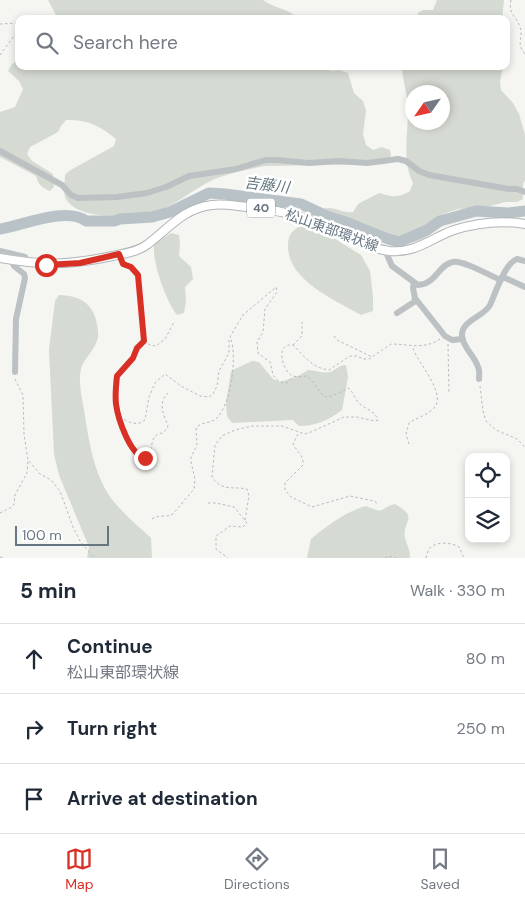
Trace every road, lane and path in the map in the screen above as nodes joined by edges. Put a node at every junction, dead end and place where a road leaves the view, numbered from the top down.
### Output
1 (511, 0) edge
2 (15, 23) edge
3 (0, 24) edge
4 (15, 34) edge
5 (525, 54) edge
6 (0, 55) edge
7 (0, 151) edge
8 (525, 192) edge
9 (525, 224) edge
10 (385, 250) junction
11 (0, 251) edge
12 (119, 254) junction
13 (0, 258) edge
14 (11, 260) junction
15 (525, 261) edge
16 (29, 263) junction
17 (502, 279) junction
18 (414, 282) junction
19 (525, 287) edge
20 (415, 298) junction
21 (397, 313) dead end
22 (174, 322) dead end
23 (302, 322) dead end
24 (334, 336) dead end
25 (445, 336) junction
26 (230, 338) junction
27 (463, 339) junction
28 (452, 340) junction
29 (144, 341) junction
30 (293, 345) junction
31 (412, 347) junction
32 (372, 357) junction
33 (15, 372) joint
34 (294, 376) junction
35 (479, 379) joint
36 (168, 393) dead end
37 (449, 393) dead end
38 (120, 417) junction
39 (298, 433) junction
40 (409, 444) dead end
41 (525, 447) edge
42 (28, 460) junction
43 (208, 503) dead end
44 (377, 503) dead end
45 (0, 513) edge
46 (152, 519) dead end
47 (245, 520) junction
48 (0, 558) edge
49 (5, 558) edge
50 (94, 558) edge
51 (228, 558) edge
52 (385, 558) edge
53 (396, 558) edge
54 (426, 558) edge
55 (464, 558) edge

1 - 5 path
2 - 3 path
4 - 6 path
7 - 8 street
9 - 10 main road, 松山東部環状線 / 40
10 - 12 main road, 松山東部環状線 / 40
10 - 18 street
11 - 16 street
12 - 16 main road, 松山東部環状線 / 40
12 - 29 path
13 - 14 main road, 松山東部環状線 / 40
14 - 16 main road, 松山東部環状線 / 40
14 - 33 street
15 - 17 street
17 - 18 street
17 - 19 street
17 - 27 street
18 - 20 street
20 - 21 street
20 - 25 street
22 - 29 path
23 - 30 path
24 - 32 path
25 - 28 street
25 - 31 path
26 - 34 path
26 - 38 path
26 - 46 path
27 - 28 street
27 - 35 street
28 - 37 path
29 - 38 path
30 - 32 path
30 - 34 path
31 - 32 path
31 - 40 path
33 - 42 path
34 - 39 path
35 - 41 path
36 - 38 path
39 - 44 path
39 - 47 path
42 - 45 path
42 - 50 path
43 - 47 path
47 - 51 path
48 - 49 path
52 - 53 path
54 - 55 path

